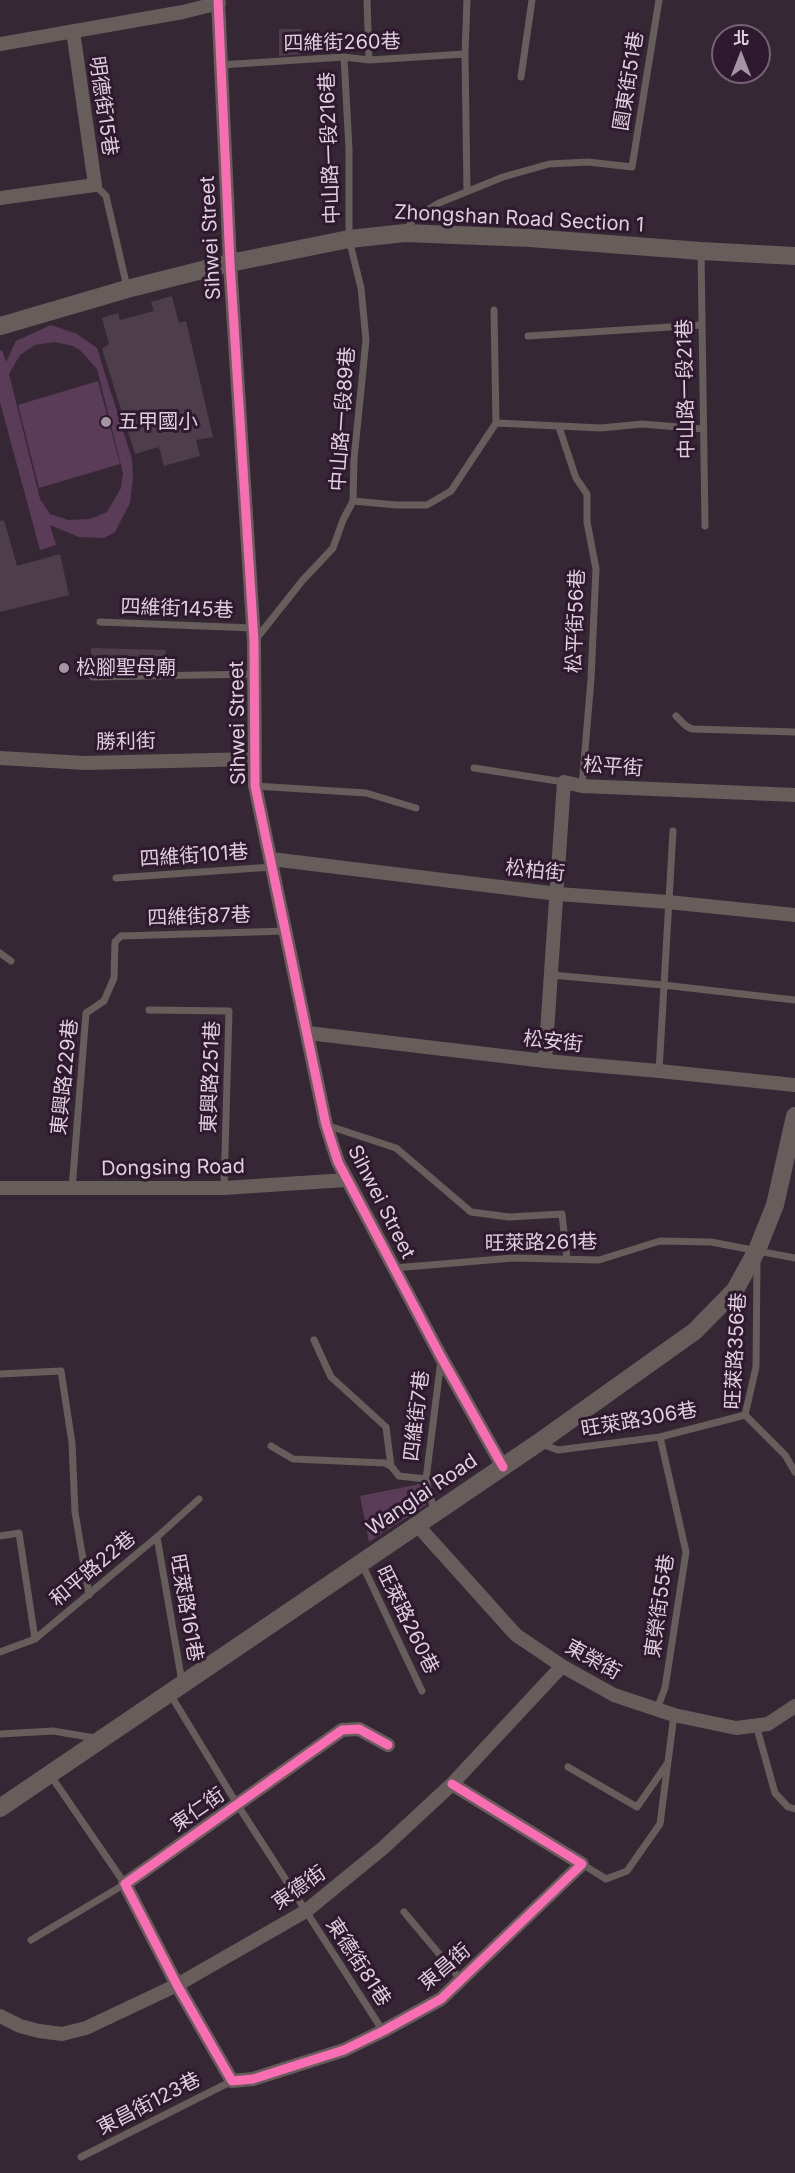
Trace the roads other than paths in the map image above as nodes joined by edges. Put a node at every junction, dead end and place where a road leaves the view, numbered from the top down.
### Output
1 (367, 0) edge
2 (467, 0) edge
3 (532, 0) edge
4 (658, 0) edge
5 (219, 1) edge
6 (73, 32) junction
7 (0, 44) edge
8 (465, 54) junction
9 (344, 57) junction
10 (369, 60) junction
11 (220, 65) junction
12 (521, 77) dead end
13 (95, 185) junction
14 (468, 191) junction
15 (0, 198) edge
16 (405, 233) junction
17 (349, 239) junction
18 (701, 251) junction
19 (795, 256) edge
20 (230, 263) junction
21 (127, 289) junction
22 (494, 310) dead end
23 (702, 325) junction
24 (0, 326) edge
25 (528, 336) dead end
26 (496, 423) junction
27 (559, 427) junction
28 (703, 429) junction
29 (353, 501) junction
30 (705, 526) dead end
31 (100, 622) dead end
32 (254, 635) junction
33 (255, 674) junction
34 (93, 676) dead end
35 (676, 716) dead end
36 (795, 732) edge
37 (0, 758) edge
38 (254, 759) junction
39 (474, 768) dead end
40 (564, 782) junction
41 (255, 786) junction
42 (582, 786) junction
43 (795, 795) edge
44 (416, 808) dead end
45 (673, 831) dead end
46 (272, 863) junction
47 (116, 878) dead end
48 (558, 894) junction
49 (668, 902) junction
50 (795, 915) edge
51 (287, 931) junction
52 (115, 942) joint
53 (0, 953) edge
54 (11, 961) dead end
55 (551, 975) junction
56 (663, 985) junction
57 (795, 1000) edge
58 (149, 1010) dead end
59 (308, 1033) junction
60 (545, 1061) junction
61 (659, 1071) junction
62 (795, 1085) edge
63 (795, 1116) edge
64 (326, 1125) junction
65 (346, 1180) junction
66 (0, 1188) edge
67 (224, 1188) junction
68 (72, 1189) junction
69 (757, 1250) junction
70 (795, 1258) edge
71 (567, 1259) junction
72 (394, 1268) junction
73 (314, 1340) dead end
74 (441, 1357) junction
75 (0, 1374) edge
76 (745, 1415) junction
77 (660, 1437) junction
78 (538, 1443) junction
79 (271, 1446) dead end
80 (392, 1466) junction
81 (503, 1467) junction
82 (795, 1472) edge
83 (426, 1479) junction
84 (199, 1499) dead end
85 (435, 1513) junction
86 (418, 1526) junction
87 (0, 1536) edge
88 (157, 1537) junction
89 (362, 1564) junction
90 (89, 1594) junction
91 (34, 1639) junction
92 (0, 1652) edge
93 (562, 1666) junction
94 (177, 1689) junction
95 (422, 1690) dead end
96 (795, 1706) edge
97 (657, 1709) junction
98 (674, 1715) junction
99 (756, 1725) junction
100 (0, 1734) edge
101 (103, 1740) junction
102 (388, 1745) dead end
103 (668, 1762) junction
104 (568, 1767) dead end
105 (50, 1775) junction
106 (452, 1784) junction
107 (237, 1804) junction
108 (0, 1808) edge
109 (795, 1809) edge
110 (582, 1864) junction
111 (125, 1884) junction
112 (306, 1911) junction
113 (404, 1912) dead end
114 (31, 1940) dead end
115 (461, 1980) junction
116 (177, 1985) junction
117 (0, 2016) edge
118 (383, 2031) junction
119 (232, 2081) junction
120 (81, 2157) dead end

1 - 10 lane
2 - 8 lane
3 - 12 lane
4 - 14 lane, 園東街51巷
5 - 6 street
5 - 11 street, Sihwei Street
6 - 7 street
6 - 13 street, 明德街15巷
8 - 10 lane, 四維街260巷
8 - 14 lane
9 - 10 lane, 四維街260巷
9 - 11 lane, 四維街260巷
9 - 17 lane, 中山路一段216巷
11 - 20 street, Sihwei Street
13 - 15 street, 明德街15巷
13 - 21 lane, 明德街15巷
14 - 16 lane
16 - 17 street, Zhongshan Road Section 1
16 - 18 street, Zhongshan Road Section 1
17 - 20 street, Zhongshan Road Section 1
17 - 29 lane, 中山路一段89巷
18 - 19 street, Zhongshan Road Section 1
18 - 23 lane, 中山路一段21巷
20 - 21 street, Zhongshan Road Section 1
20 - 32 street, Sihwei Street
21 - 24 street, Zhongshan Road Section 1
22 - 26 lane
23 - 25 lane
23 - 28 lane, 中山路一段21巷
26 - 27 lane
26 - 29 lane
27 - 28 lane
27 - 42 lane, 松平街56巷
28 - 30 lane, 中山路一段21巷
29 - 32 lane, 中山路一段89巷
31 - 32 lane, 四維街145巷
32 - 33 street, Sihwei Street
33 - 34 lane
33 - 38 street, Sihwei Street
35 - 36 lane
37 - 38 street, 勝利街
38 - 41 street, Sihwei Street
39 - 40 lane
40 - 42 street, 松平街
40 - 48 street, 松平街
41 - 44 lane
41 - 46 street, Sihwei Street
42 - 43 street, 松平街
45 - 49 lane
46 - 47 lane, 四維街101巷
46 - 48 street, 松柏街
46 - 51 street, Sihwei Street
48 - 49 street, 松柏街
48 - 55 street, 松平街
49 - 50 street, 松柏街
49 - 56 lane
51 - 52 lane, 四維街87巷
51 - 59 street, Sihwei Street
52 - 68 lane, 東興路229巷
53 - 54 lane
55 - 56 lane
55 - 60 street, 松平街
56 - 57 lane
56 - 61 lane
58 - 67 lane, 東興路251巷
59 - 60 street, 松安街
59 - 64 street, Sihwei Street
60 - 61 street, 松安街
61 - 62 street, 松安街
63 - 69 street, Wanglai Road
64 - 65 street, Sihwei Street
64 - 71 lane
65 - 67 street, Dongsing Road
65 - 72 street, Sihwei Street
66 - 68 street, Dongsing Road
67 - 68 street, Dongsing Road
69 - 70 lane, 旺萊路261巷
69 - 71 lane, 旺萊路261巷
69 - 76 lane, 旺萊路356巷
69 - 78 street, Wanglai Road
71 - 72 lane, 旺萊路261巷
72 - 74 street, Sihwei Street
73 - 80 lane
74 - 81 street, Sihwei Street
74 - 83 lane, 四維街7巷
75 - 90 lane
76 - 77 lane, 旺萊路306巷
76 - 82 lane, 旺萊路356巷
77 - 78 lane, 旺萊路306巷
77 - 97 lane, 東榮街55巷
78 - 81 street, Wanglai Road
79 - 80 lane
80 - 83 lane
81 - 85 street, Wanglai Road
83 - 85 lane
84 - 88 lane, 和平路22巷
85 - 86 street, Wanglai Road
86 - 89 street, Wanglai Road
86 - 93 street, 東榮街
87 - 91 lane
88 - 90 lane, 和平路22巷
88 - 94 lane, 旺萊路161巷
89 - 94 street, Wanglai Road
89 - 95 lane, 旺萊路260巷
90 - 91 lane, 和平路22巷
91 - 92 lane, 和平路22巷
93 - 97 street, 東榮街
93 - 106 street, 東德街
94 - 101 street, Wanglai Road
94 - 107 lane, 東德街81巷
96 - 99 street, 東榮街
97 - 98 street, 東榮街
98 - 99 street, 東榮街
98 - 103 lane
99 - 109 lane
100 - 101 lane
101 - 105 street, Wanglai Road
102 - 107 street, 東仁街
103 - 104 lane
103 - 110 lane
105 - 108 street, Wanglai Road
105 - 111 lane
106 - 110 street
106 - 112 street, 東德街
107 - 111 street, 東仁街
107 - 112 lane, 東德街81巷
110 - 115 street, 東昌街
111 - 114 lane
111 - 116 street
112 - 116 street, 東德街
112 - 118 lane, 東德街81巷
113 - 115 lane
115 - 118 street, 東昌街
116 - 117 street, 東德街
116 - 119 street
118 - 119 street, 東昌街
119 - 120 lane, 東昌街123巷

